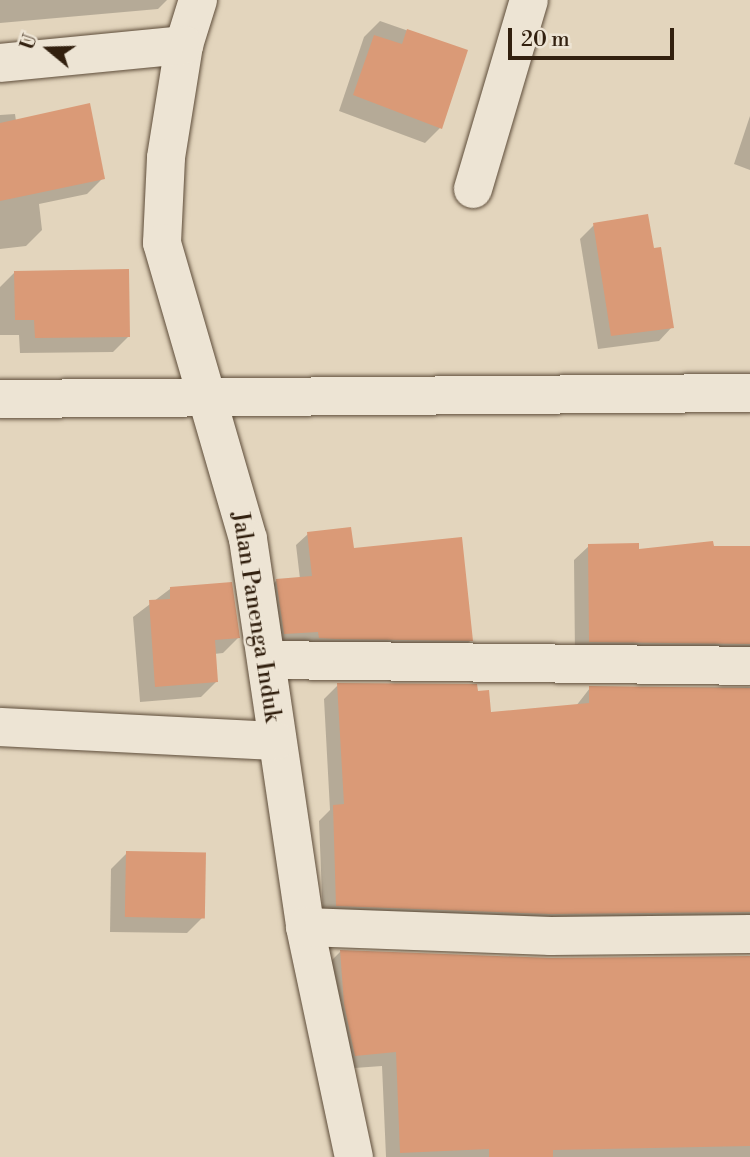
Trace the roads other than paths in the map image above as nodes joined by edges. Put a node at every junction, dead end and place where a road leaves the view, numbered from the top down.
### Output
1 (198, 0) edge
2 (529, 0) edge
3 (184, 45) junction
4 (0, 63) edge
5 (472, 189) dead end
6 (750, 393) edge
7 (205, 397) junction
8 (0, 399) edge
9 (268, 660) junction
10 (750, 666) edge
11 (0, 727) edge
12 (276, 741) junction
13 (305, 927) junction
14 (750, 934) edge
15 (354, 1157) edge

1 - 3 street, Jalan Panenga Induk
2 - 5 street
3 - 4 street
3 - 7 street, Jalan Panenga Induk
6 - 7 street
7 - 8 street
7 - 9 street, Jalan Panenga Induk
9 - 10 street
9 - 12 street, Jalan Panenga Induk
11 - 12 street
12 - 13 street, Jalan Panenga Induk
13 - 14 street
13 - 15 street, Jalan Panenga Induk

